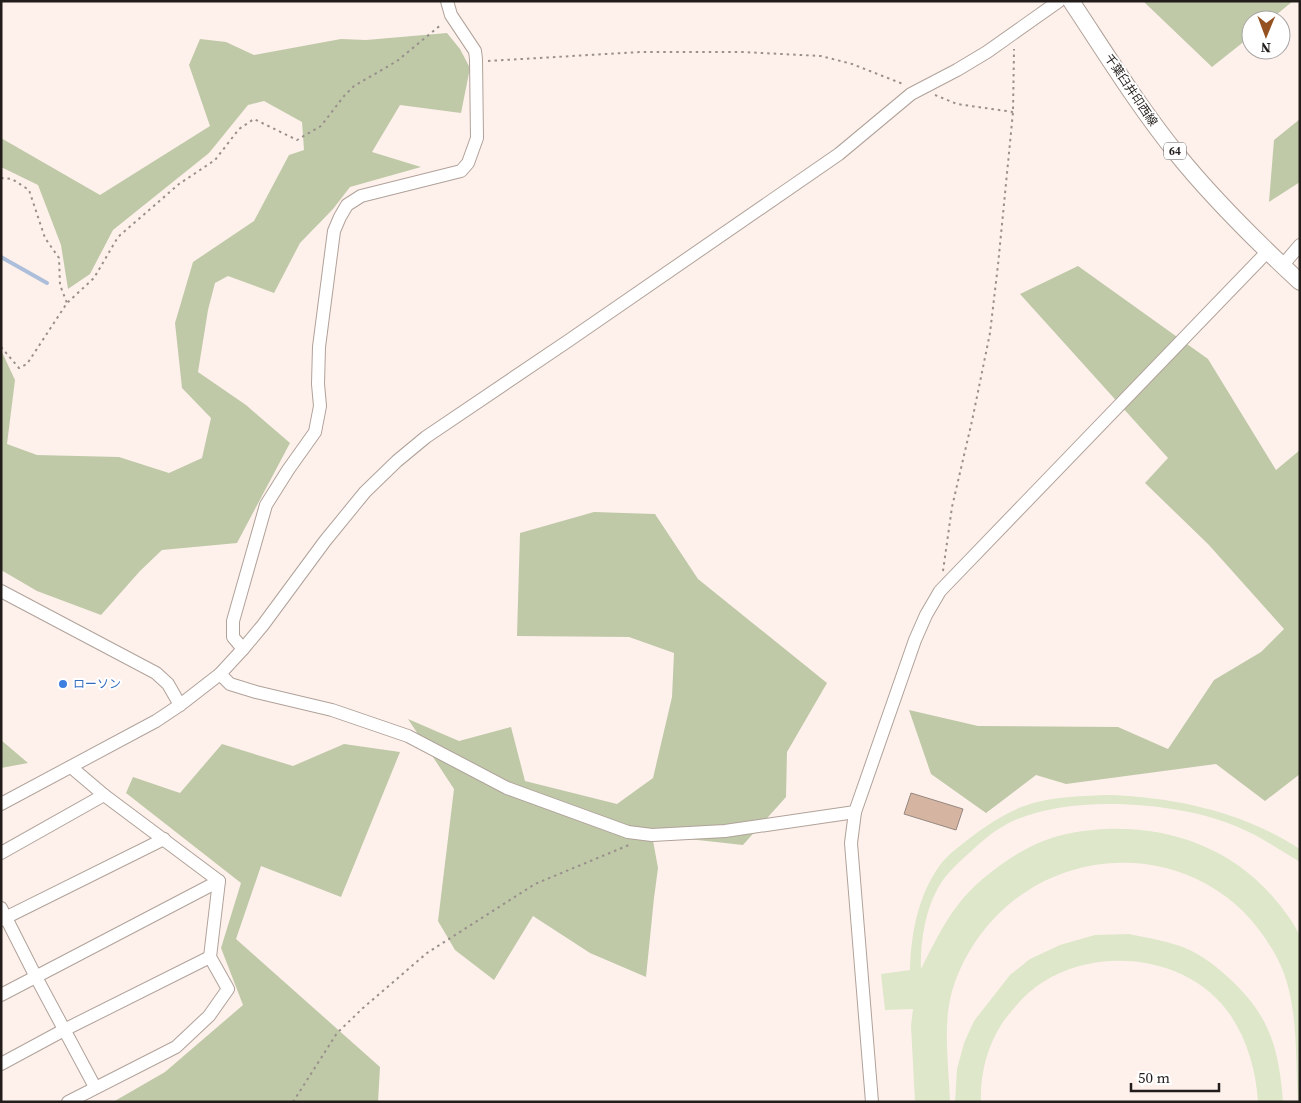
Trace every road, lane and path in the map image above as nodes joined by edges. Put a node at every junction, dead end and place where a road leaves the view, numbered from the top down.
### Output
1 (447, 1) edge
2 (1060, 1) edge
3 (1071, 1) edge
4 (451, 15) junction
5 (1014, 33) junction
6 (476, 59) junction
7 (927, 85) junction
8 (911, 94) junction
9 (1013, 112) junction
10 (1, 178) edge
11 (1300, 245) edge
12 (1268, 252) junction
13 (1282, 266) junction
14 (1300, 282) edge
15 (67, 303) junction
16 (1, 347) edge
17 (940, 590) junction
18 (1, 591) edge
19 (243, 649) junction
20 (220, 674) junction
21 (180, 704) junction
22 (71, 767) junction
23 (104, 795) junction
24 (1, 804) edge
25 (855, 812) junction
26 (652, 835) junction
27 (164, 839) junction
28 (1, 853) edge
29 (219, 881) junction
30 (3, 916) edge
31 (210, 958) junction
32 (36, 977) junction
33 (1, 995) edge
34 (64, 1030) junction
35 (1, 1064) edge
36 (96, 1087) junction
37 (68, 1102) edge
38 (293, 1102) edge
39 (872, 1102) edge

1 - 4 street
2 - 5 street
3 - 12 main road, 千葉臼井印西線 / 64
4 - 6 street
4 - 15 path
5 - 7 street
5 - 9 path
6 - 8 path
6 - 19 street
7 - 8 street
7 - 9 path
8 - 19 street
9 - 17 path
10 - 15 path
11 - 13 street
12 - 13 main road, 千葉臼井印西線 / 64
12 - 17 street
13 - 14 main road, 千葉臼井印西線 / 64
15 - 16 path
17 - 25 street
18 - 21 street
19 - 20 street
20 - 21 street
20 - 26 street
21 - 22 street
22 - 23 street
22 - 24 street
23 - 27 street
23 - 28 street
25 - 26 street
25 - 39 street
26 - 38 path
27 - 29 street
27 - 30 street
29 - 31 street
29 - 32 street
30 - 32 street
31 - 34 street
31 - 36 street
32 - 33 street
32 - 34 street
34 - 35 street
34 - 36 street
36 - 37 street

